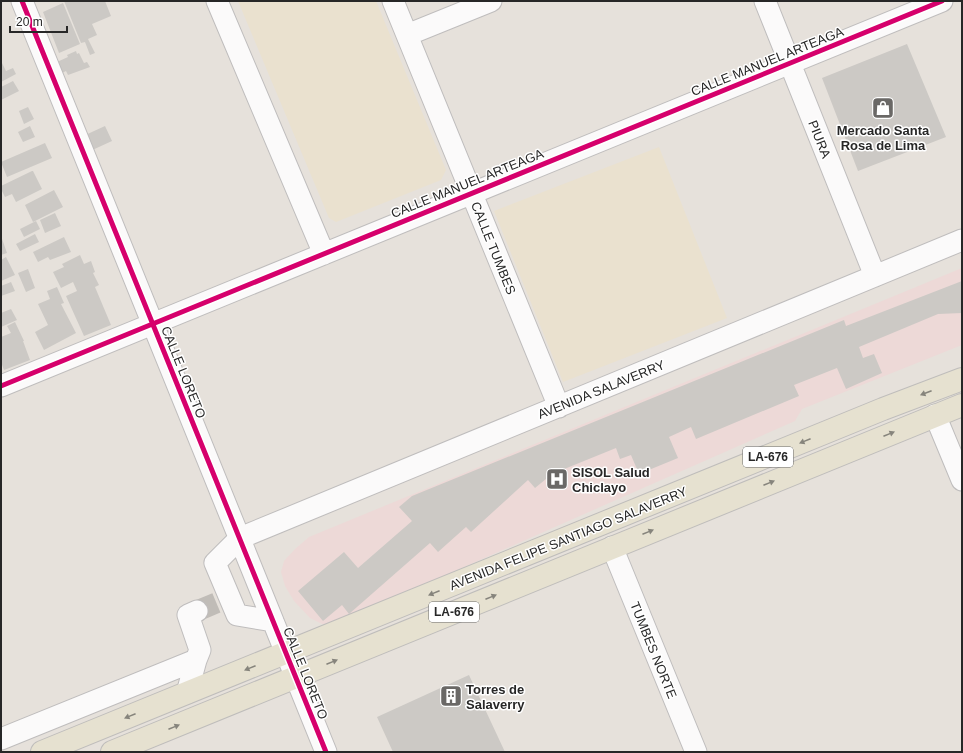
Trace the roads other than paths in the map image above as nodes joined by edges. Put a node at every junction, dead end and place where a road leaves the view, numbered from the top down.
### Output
1 (22, 1) edge
2 (217, 1) edge
3 (393, 1) edge
4 (491, 1) edge
5 (765, 1) edge
6 (942, 1) edge
7 (407, 35) junction
8 (790, 63) junction
9 (472, 193) junction
10 (962, 240) edge
11 (324, 254) junction
12 (875, 276) junction
13 (153, 324) junction
14 (3, 379) edge
15 (962, 379) edge
16 (962, 405) edge
17 (559, 407) junction
18 (935, 415) junction
19 (962, 480) edge
20 (240, 538) junction
21 (612, 547) junction
22 (197, 611) tunnel mouth
23 (273, 621) junction
24 (286, 653) junction
25 (196, 660) junction
26 (296, 676) junction
27 (187, 693) junction
28 (99, 700) junction
29 (109, 725) junction
30 (5, 743) edge
31 (42, 752) edge
32 (112, 752) edge
33 (326, 752) edge
34 (696, 752) edge

1 - 13 street, CALLE LORETO
2 - 11 street
3 - 7 street, CALLE TUMBES
4 - 7 street
5 - 8 street, PIURA
6 - 8 street, CALLE MANUEL ARTEAGA
7 - 9 street, CALLE TUMBES
8 - 9 street, CALLE MANUEL ARTEAGA
8 - 12 street, PIURA
9 - 11 street, CALLE MANUEL ARTEAGA
9 - 17 street, CALLE TUMBES
10 - 12 street, AVENIDA SALAVERRY
11 - 13 street, CALLE MANUEL ARTEAGA
12 - 17 street, AVENIDA SALAVERRY
13 - 14 street, CALLE MANUEL ARTEAGA
13 - 20 street, CALLE LORETO
15 -> 24 main road, AVENIDA FELIPE SANTIAGO SALAVERRY / LA-676
16 - 18 main road, AVENIDA FELIPE SANTIAGO SALAVERRY / LA-676
17 - 20 street, AVENIDA SALAVERRY
18 - 19 street
21 -> 18 main road, AVENIDA FELIPE SANTIAGO SALAVERRY / LA-676
20 - 23 street, CALLE LORETO
20 - 23 street
26 -> 21 main road, AVENIDA FELIPE SANTIAGO SALAVERRY / LA-676
21 - 34 street, TUMBES NORTE
22 - 25 street
23 - 24 street, CALLE LORETO
24 - 26 street, CALLE LORETO
24 -> 27 main road, AVENIDA FELIPE SANTIAGO SALAVERRY / LA-676
25 - 27 street
25 - 28 street
32 -> 26 main road, AVENIDA FELIPE SANTIAGO SALAVERRY / LA-676
26 - 33 street, CALLE LORETO
27 -> 29 main road, AVENIDA FELIPE SANTIAGO SALAVERRY / LA-676
28 - 29 street
28 - 30 street
29 - 31 main road, AVENIDA FELIPE SANTIAGO SALAVERRY / LA-676

